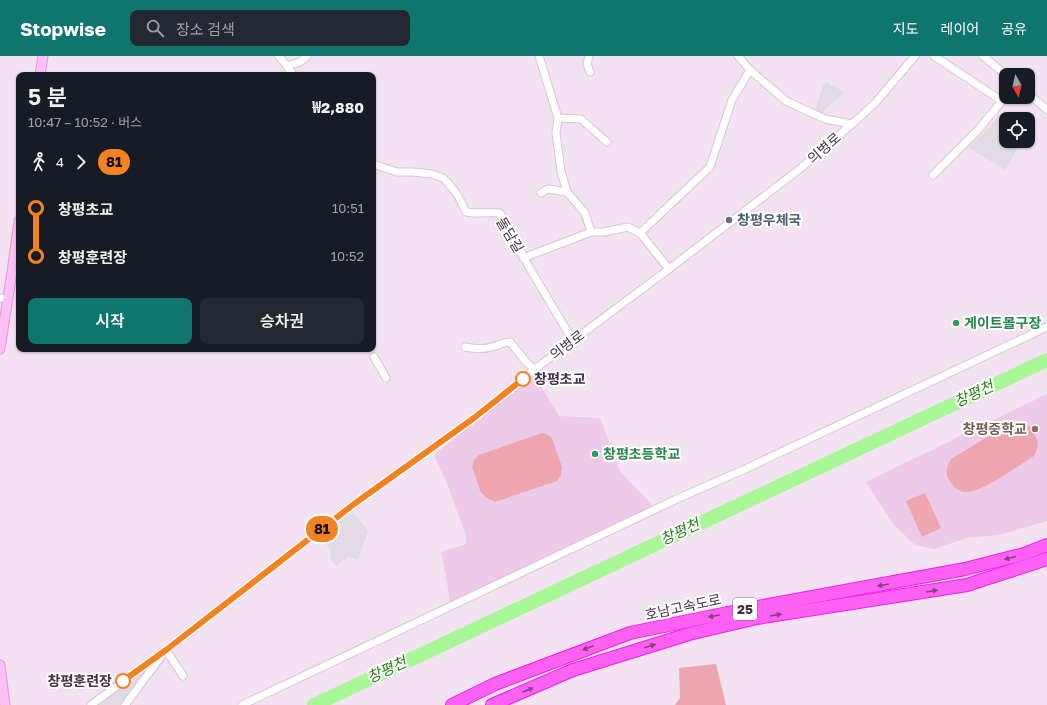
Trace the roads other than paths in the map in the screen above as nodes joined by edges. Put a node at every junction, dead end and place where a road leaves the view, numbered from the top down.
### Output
1 (43, 56) edge
2 (279, 56) edge
3 (307, 56) edge
4 (539, 56) edge
5 (589, 56) edge
6 (738, 56) edge
7 (915, 56) edge
8 (934, 56) edge
9 (983, 56) edge
10 (288, 66) junction
11 (999, 69) edge
12 (750, 70) junction
13 (40, 72) edge
14 (291, 72) edge
15 (590, 72) dead end
16 (999, 95) edge
17 (1035, 100) edge
18 (999, 104) edge
19 (1047, 110) edge
20 (558, 118) junction
21 (852, 124) junction
22 (607, 142) dead end
23 (376, 165) edge
24 (932, 175) dead end
25 (567, 192) junction
26 (541, 193) dead end
27 (591, 232) junction
28 (640, 233) junction
29 (16, 236) edge
30 (523, 258) junction
31 (669, 269) junction
32 (4, 298) edge
33 (1047, 327) edge
34 (573, 341) junction
35 (465, 347) dead end
36 (0, 348) edge
37 (374, 357) dead end
38 (535, 369) junction
39 (386, 378) dead end
40 (1047, 545) edge
41 (1047, 559) edge
42 (166, 650) junction
43 (0, 665) edge
44 (183, 676) dead end
45 (5, 705) edge
46 (91, 705) edge
47 (125, 705) edge
48 (242, 705) edge
49 (452, 705) edge
50 (492, 705) edge

1 - 13 main road
2 - 10 street
3 - 10 street
4 - 20 street
5 - 15 street
6 - 12 street
7 - 21 street, 의병로
8 - 16 street
9 - 11 street
10 - 14 street
12 - 21 street
12 - 28 street
17 - 19 street
18 - 24 street
20 - 22 street
20 - 25 street
21 - 31 street, 의병로
23 - 30 street, 돌담길
25 - 26 street
25 - 27 street
27 - 28 street
27 - 30 street
28 - 31 street
29 - 32 main road
30 - 34 street, 돌담길
31 - 34 street, 의병로
32 - 36 main road
33 - 48 street
34 - 38 street, 의병로
35 - 38 street
37 - 39 street
38 - 42 street, 의병로
40 -> 49 highway, 호남고속도로 / 25
50 -> 41 highway, 호남고속도로 / 25
42 - 44 street
42 - 46 street, 의병로
42 - 47 street
43 - 45 main road

